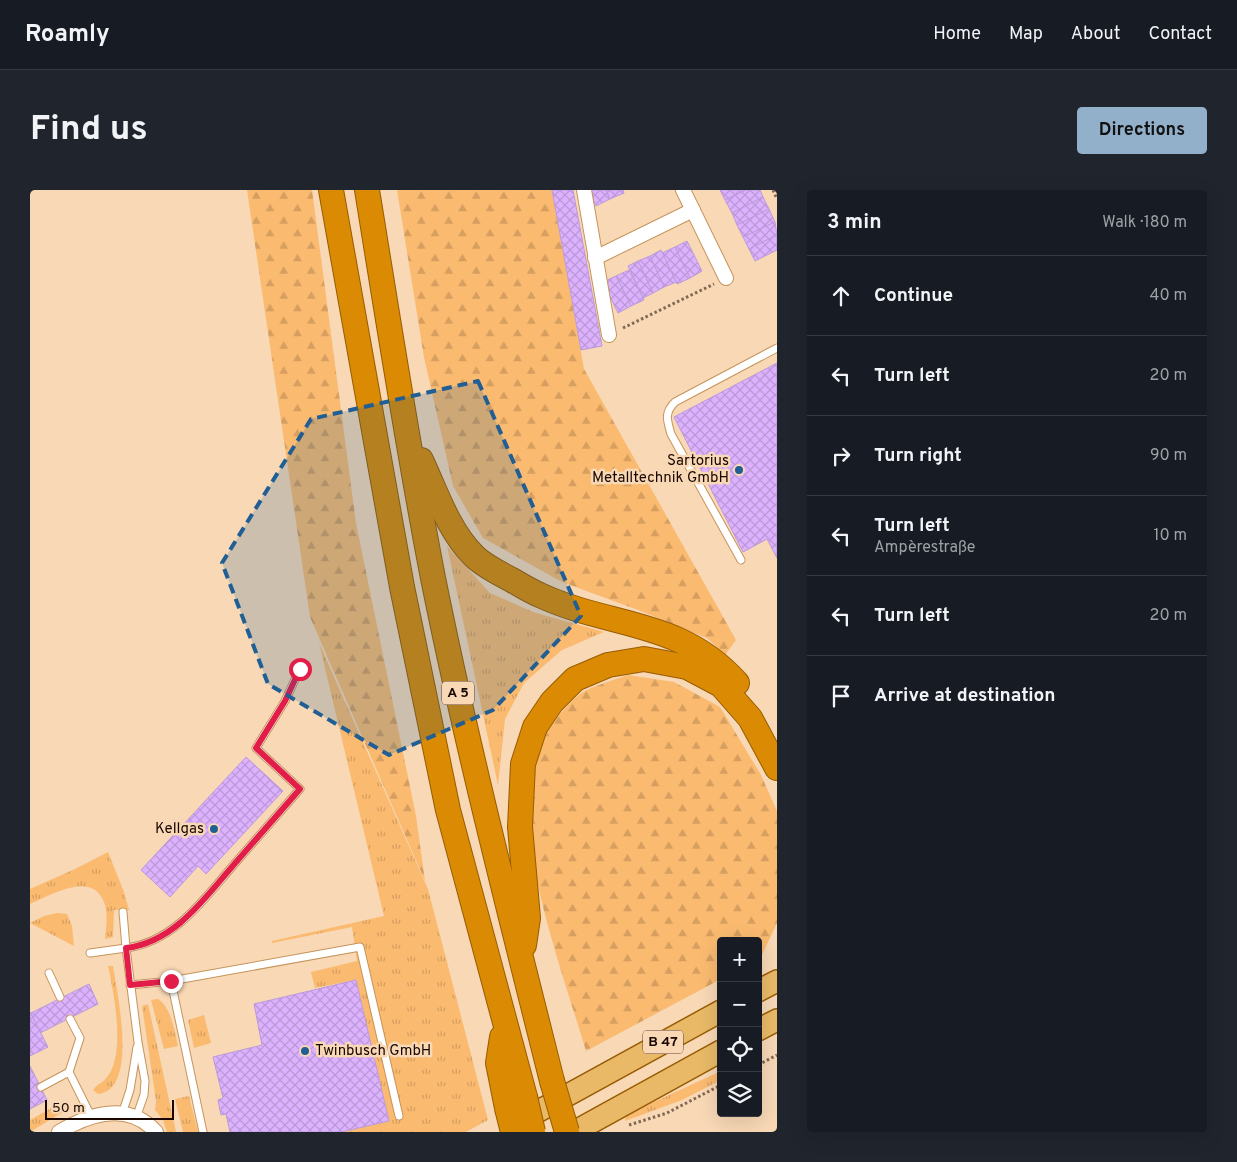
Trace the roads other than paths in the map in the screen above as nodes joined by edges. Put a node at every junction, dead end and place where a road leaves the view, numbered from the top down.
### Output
1 (331, 190) edge
2 (367, 190) edge
3 (584, 190) edge
4 (683, 190) edge
5 (692, 210) junction
6 (595, 258) junction
7 (726, 278) road end
8 (609, 335) road end
9 (777, 348) edge
10 (405, 424) junction
11 (741, 560) dead end
12 (300, 669) dead end
13 (777, 736) edge
14 (777, 768) edge
15 (123, 912) dead end
16 (126, 948) junction
17 (90, 953) dead end
18 (521, 959) junction
19 (48, 973) dead end
20 (171, 981) junction
21 (777, 981) edge
22 (130, 985) junction
23 (762, 989) edge
24 (60, 997) dead end
25 (717, 1013) edge
26 (70, 1018) dead end
27 (777, 1020) edge
28 (762, 1028) edge
29 (138, 1042) junction
30 (717, 1053) edge
31 (69, 1072) junction
32 (41, 1087) dead end
33 (516, 1102) junction
34 (122, 1114) junction
35 (91, 1116) junction
36 (399, 1116) dead end
37 (136, 1118) junction
38 (59, 1132) edge
39 (140, 1132) edge
40 (156, 1132) edge
41 (203, 1132) edge
42 (502, 1132) edge
43 (513, 1132) edge
44 (533, 1132) edge
45 (567, 1132) edge
46 (574, 1132) edge

1 - 33 highway, A 5
2 - 10 highway, A 5
3 - 6 street
4 - 5 street
5 - 6 street
5 - 7 street
6 - 8 street
9 - 11 lane
10 - 13 highway
10 - 18 highway, A 5
12 - 16 lane
14 - 18 highway
15 - 16 lane
16 - 17 lane
16 - 22 lane
18 - 45 highway, A 5, bridge
19 - 24 lane
20 - 22 lane
20 - 36 lane
20 - 41 lane
21 - 23 main road
22 - 29 lane
25 - 42 main road, B 47
26 - 31 lane
27 - 28 main road
29 - 34 lane
29 - 37 lane
30 - 46 main road, B 47
31 - 32 lane
31 - 35 lane
33 - 43 highway, bridge
33 - 44 highway, bridge
34 - 35 street
34 - 37 street
35 - 38 street
37 - 39 street
37 - 40 street

